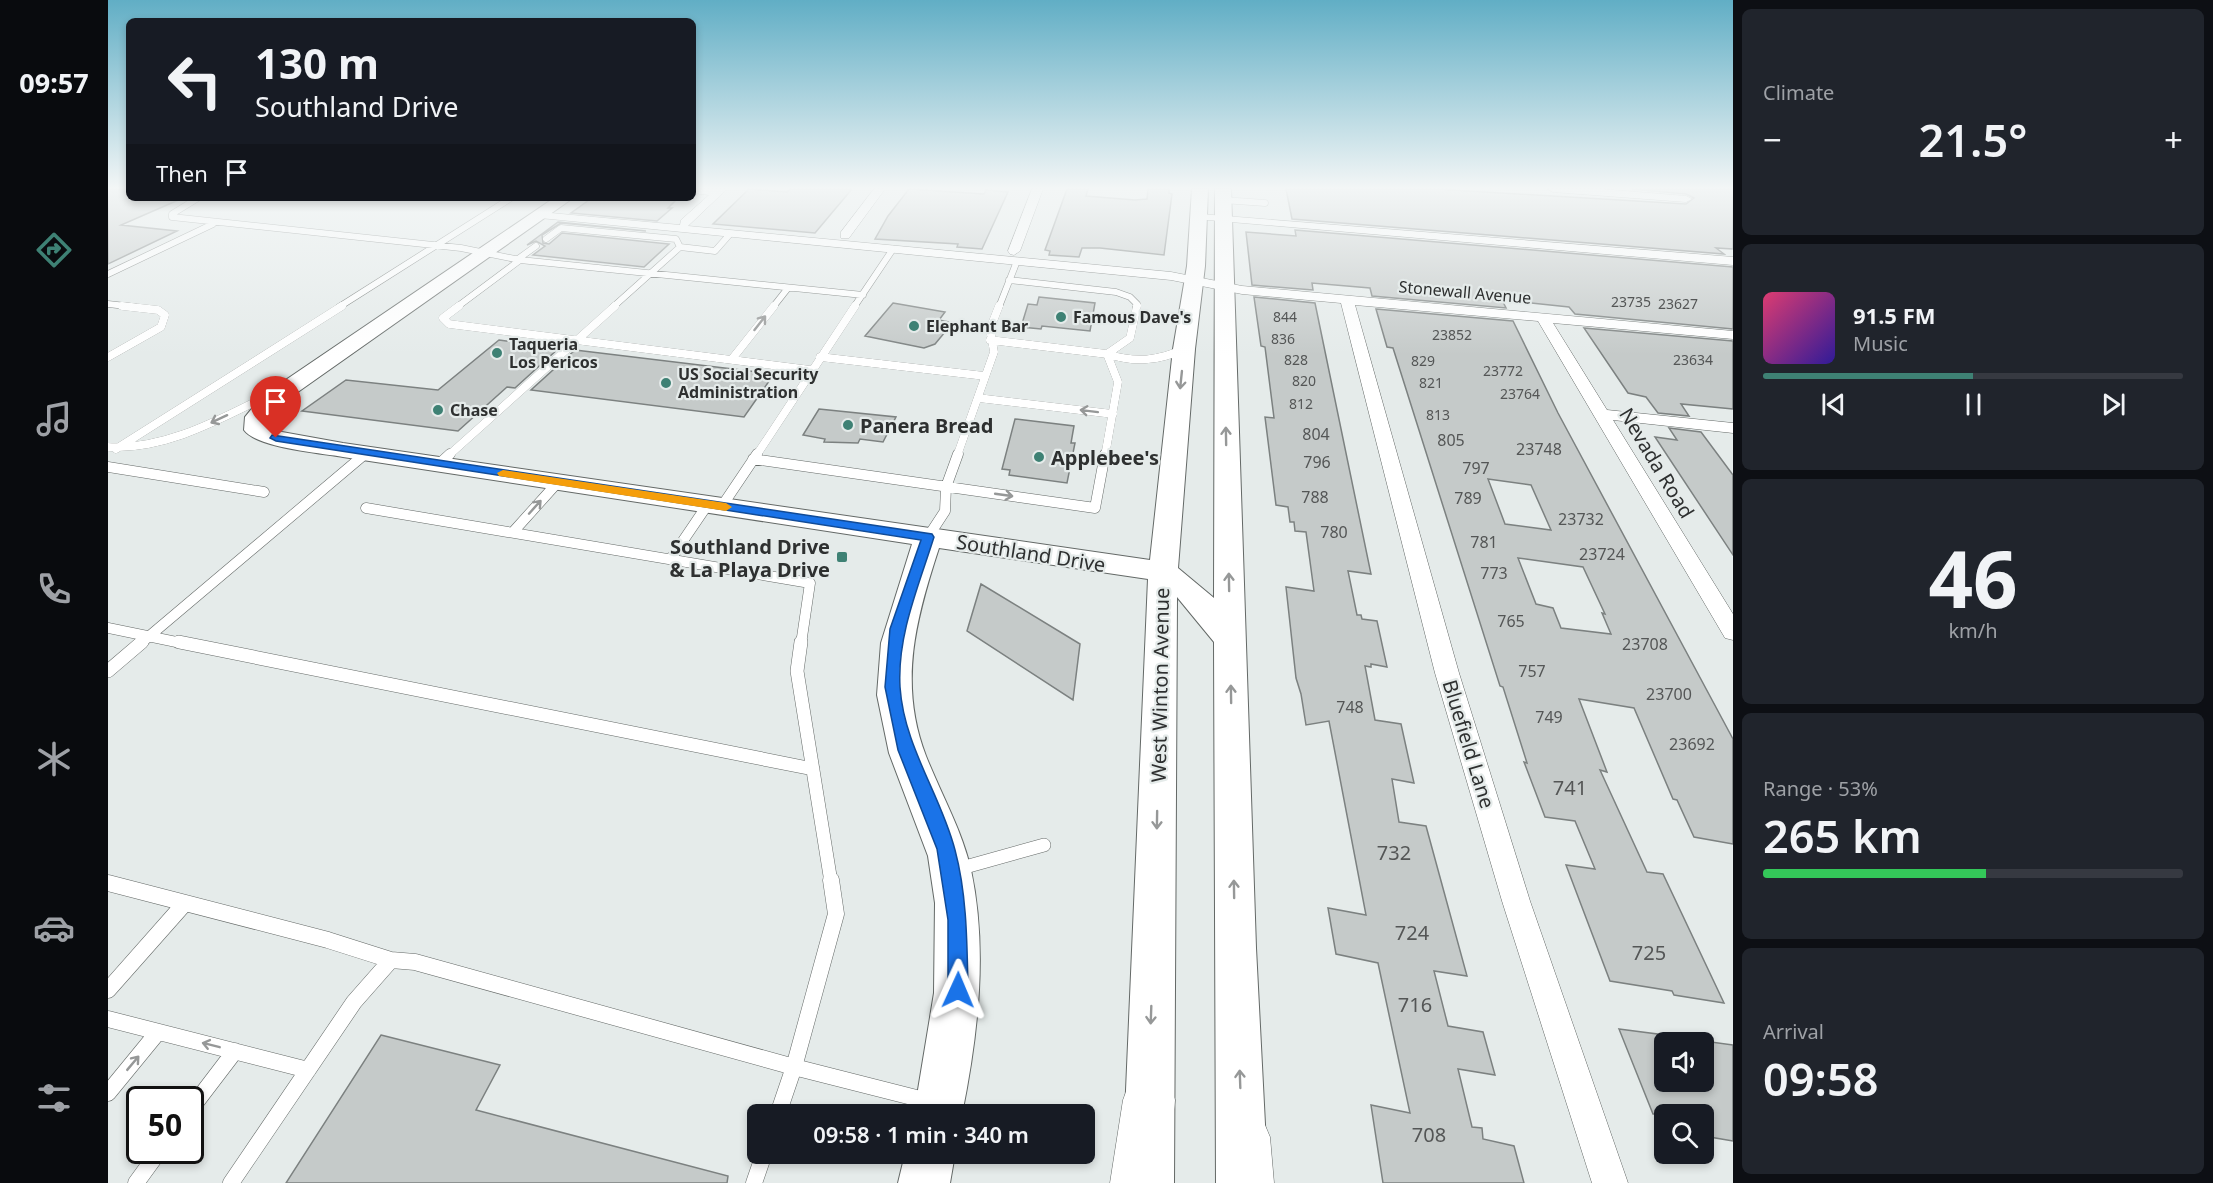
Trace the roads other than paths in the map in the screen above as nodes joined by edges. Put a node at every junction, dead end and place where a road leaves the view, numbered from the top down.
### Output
1 (171, 244) edge
2 (428, 244) edge
3 (497, 244) edge
4 (679, 244) edge
5 (721, 244) edge
6 (841, 244) edge
7 (1019, 244) edge
8 (1197, 244) edge
9 (1223, 244) edge
10 (1585, 244) edge
11 (436, 245) junction
12 (536, 246) dead end
13 (680, 247) junction
14 (893, 249) junction
15 (486, 252) junction
16 (1015, 256) junction
17 (519, 259) junction
18 (1733, 261) edge
19 (108, 274) edge
20 (650, 274) junction
21 (1009, 280) junction
22 (1194, 281) junction
23 (1223, 286) junction
24 (788, 288) junction
25 (863, 295) junction
26 (1347, 300) junction
27 (108, 304) edge
28 (1543, 318) junction
29 (1733, 335) edge
30 (577, 340) junction
31 (990, 340) junction
32 (1184, 349) junction
33 (1107, 354) junction
34 (108, 357) edge
35 (820, 357) junction
36 (732, 359) junction
37 (811, 370) junction
38 (985, 376) junction
39 (291, 385) junction
40 (978, 398) junction
41 (1113, 414) junction
42 (1601, 414) junction
43 (1733, 428) edge
44 (112, 448) edge
45 (366, 453) junction
46 (753, 459) junction
47 (439, 464) junction
48 (108, 466) edge
49 (558, 482) junction
50 (946, 487) junction
51 (264, 492) dead end
52 (715, 505) junction
53 (366, 508) dead end
54 (513, 532) junction
55 (928, 537) junction
56 (672, 557) junction
57 (1162, 572) junction
58 (108, 628) edge
59 (1733, 632) edge
60 (150, 636) junction
61 (1230, 641) junction
62 (108, 671) edge
63 (813, 769) junction
64 (1044, 845) dead end
65 (951, 871) junction
66 (108, 883) edge
67 (185, 903) junction
68 (391, 960) junction
69 (108, 990) edge
70 (108, 1019) edge
71 (158, 1032) junction
72 (235, 1051) junction
73 (794, 1067) junction
74 (308, 1070) junction
75 (204, 1092) edge
76 (108, 1093) edge
77 (1149, 1100) junction
78 (781, 1104) edge
79 (922, 1104) edge
80 (940, 1104) edge
81 (150, 1164) edge
82 (761, 1164) edge
83 (928, 1164) edge
84 (1244, 1168) edge
85 (136, 1183) edge
86 (231, 1183) edge
87 (754, 1183) edge
88 (924, 1183) edge
89 (1138, 1183) edge
90 (1148, 1183) edge
91 (1610, 1183) edge

1 - 19 lane
2 - 11 lane
3 - 15 main road, Southland Drive
4 - 13 lane
5 - 13 lane
6 - 14 street, Stonewall Avenue
7 - 16 street
8 - 22 main road, West Winton Avenue
9 - 23 main road
10 - 18 street
11 - 15 lane
11 - 44 lane
12 - 17 lane
13 - 20 lane
14 - 16 street, Stonewall Avenue
14 - 25 lane
15 - 17 lane
15 - 39 main road, Southland Drive
16 - 21 lane
16 - 22 street, Stonewall Avenue
17 - 20 lane
17 - 30 lane
20 - 24 lane
20 - 30 lane
21 - 31 lane
21 - 33 lane
22 - 23 street, Stonewall Avenue
22 - 32 main road, West Winton Avenue
23 - 26 street, Stonewall Avenue
61 -> 23 main road
24 - 25 lane
36 -> 24 lane
25 - 35 lane
26 - 28 street, Stonewall Avenue
26 - 91 street, Bluefield Lane
27 - 34 lane
28 - 29 street, Stonewall Avenue
28 - 42 street, Nevada Road
30 - 36 lane
30 - 47 lane
31 - 33 lane
31 - 38 lane
32 - 33 lane
32 -> 57 main road, West Winton Avenue
33 - 41 lane
35 - 37 lane
35 - 38 lane
36 - 37 lane
37 - 46 lane
38 - 40 lane
39 -> 44 lane
39 - 45 main road, Southland Drive
41 -> 40 lane
40 - 50 lane
50 -> 41 lane
42 - 43 street
42 - 59 street, Nevada Road
45 - 47 main road, Southland Drive
45 - 60 lane
46 - 50 lane
46 - 52 lane
47 - 49 main road, Southland Drive
48 - 51 lane
49 - 52 main road, Southland Drive
54 -> 49 lane
50 - 55 lane
52 - 55 main road, Southland Drive
52 - 56 lane
53 - 54 lane
54 - 56 lane
55 - 57 main road, Southland Drive
55 - 65 main road
56 - 63 lane
57 - 61 main road
57 -> 77 main road, West Winton Avenue
58 - 60 lane
60 - 62 lane
60 - 63 lane
84 -> 61 main road
63 - 73 lane
64 - 65 lane
65 - 80 main road
66 - 67 lane
67 - 68 lane
67 - 69 lane
68 - 73 lane
68 - 74 lane
70 - 71 lane
72 -> 71 lane
76 -> 71 lane
72 - 74 lane
72 - 75 lane
73 - 78 lane
73 - 79 lane
74 - 86 lane
77 - 89 highway
77 - 90 main road, West Winton Avenue
81 - 85 lane
82 - 87 lane
83 - 88 main road

